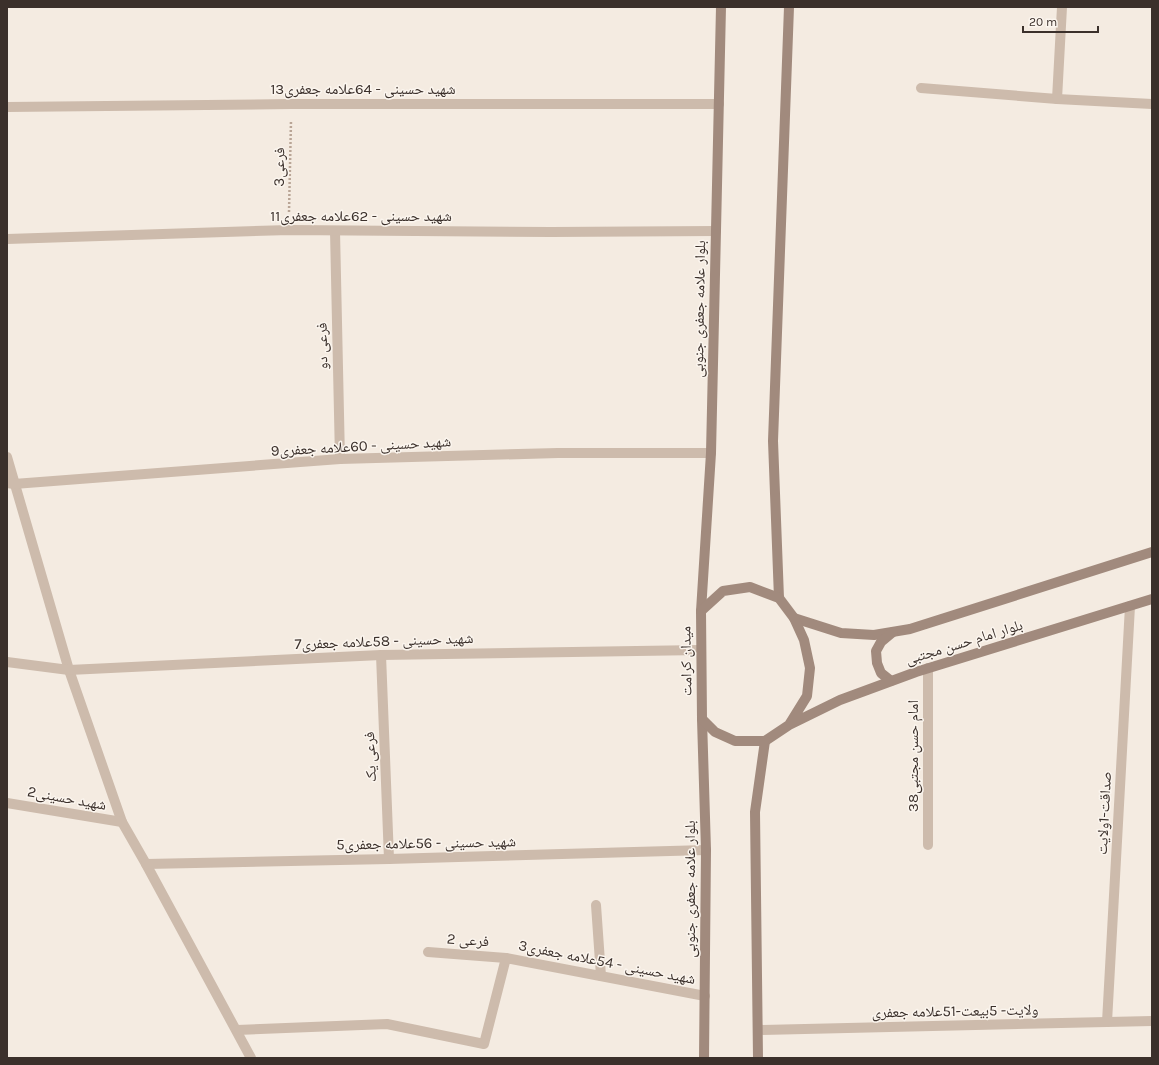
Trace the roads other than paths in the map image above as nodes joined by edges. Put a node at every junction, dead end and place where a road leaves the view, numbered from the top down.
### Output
1 (721, 7) edge
2 (789, 7) edge
3 (1062, 7) edge
4 (921, 88) dead end
5 (1057, 99) junction
6 (719, 104) junction
7 (1152, 104) edge
8 (7, 107) edge
9 (716, 230) junction
10 (335, 231) junction
11 (7, 239) edge
12 (711, 453) junction
13 (7, 457) edge
14 (340, 459) junction
15 (10, 484) edge
16 (1152, 552) edge
17 (779, 598) junction
18 (1152, 599) edge
19 (1130, 606) junction
20 (700, 611) junction
21 (794, 618) junction
22 (892, 632) junction
23 (700, 650) junction
24 (381, 655) junction
25 (7, 662) edge
26 (928, 668) junction
27 (69, 670) junction
28 (891, 681) junction
29 (702, 719) junction
30 (789, 725) junction
31 (765, 741) junction
32 (7, 803) edge
33 (122, 822) junction
34 (928, 845) dead end
35 (706, 850) junction
36 (389, 859) junction
37 (146, 864) junction
38 (596, 905) dead end
39 (428, 952) dead end
40 (506, 958) junction
41 (601, 976) junction
42 (705, 996) junction
43 (1152, 1021) edge
44 (1107, 1022) junction
45 (237, 1030) junction
46 (758, 1030) junction
47 (251, 1058) edge
48 (704, 1058) edge
49 (758, 1058) edge

1 - 6 main road, بلوار علامه جعفری جنوبی
2 - 17 main road
3 - 5 street
4 - 5 street
5 - 7 street
6 - 8 street, 13شهید حسینی - 64علامه جعفری
6 - 9 main road, بلوار علامه جعفری جنوبی
9 - 10 street, 11شهید حسینی - 62علامه جعفری
9 - 12 main road, بلوار علامه جعفری جنوبی
10 - 11 street, 11شهید حسینی - 62علامه جعفری
10 - 14 street, فرعی دو
12 - 14 street, 9شهید حسینی - 60علامه جعفری
12 - 20 main road, بلوار علامه جعفری جنوبی
13 - 15 street
14 - 15 street, 9شهید حسینی - 60علامه جعفری
15 - 27 street
16 - 22 main road, بلوار امام حسن مجتبی
17 - 20 main road, میدان کرامت
17 - 21 main road
18 - 19 main road, بلوار امام حسن مجتبی
19 - 26 main road, بلوار امام حسن مجتبی
19 - 44 street, صداقت-1ولایت
20 - 23 main road, میدان کرامت
21 - 22 main road, بلوار امام حسن مجتبی
21 - 30 main road
22 - 28 main road
23 - 24 street, 7شهید حسینی - 58علامه جعفری
23 - 29 main road, میدان کرامت
24 - 27 street, 7شهید حسینی - 58علامه جعفری
24 - 36 street, فرعی یک
25 - 27 street, 7شهید حسینی - 58علامه جعفری
26 - 28 main road, بلوار امام حسن مجتبی
26 - 34 street, 38امام حسن مجتبی
27 - 33 street
28 - 30 main road, بلوار امام حسن مجتبی
29 - 31 main road
29 - 35 main road, بلوار علامه جعفری جنوبی
30 - 31 main road
31 - 46 main road
32 - 33 street, 2شهید حسینی
33 - 37 street
35 - 36 street, 5شهید حسینی - 56علامه جعفری
35 - 42 main road, بلوار علامه جعفری جنوبی
36 - 37 street, 5شهید حسینی - 56علامه جعفری
37 - 45 street
38 - 41 street
39 - 40 street, فرعی 2
40 - 41 street, 3شهید حسینی - 54علامه جعفری
40 - 45 street, 3شهید حسینی - 54علامه جعفری
41 - 42 street, 3شهید حسینی - 54علامه جعفری
42 - 48 main road, بلوار علامه جعفری جنوبی
43 - 44 street, ولایت- 5بیعت-51علامه جعفری
44 - 46 street, ولایت- 5بیعت-51علامه جعفری
45 - 47 street
46 - 49 main road

